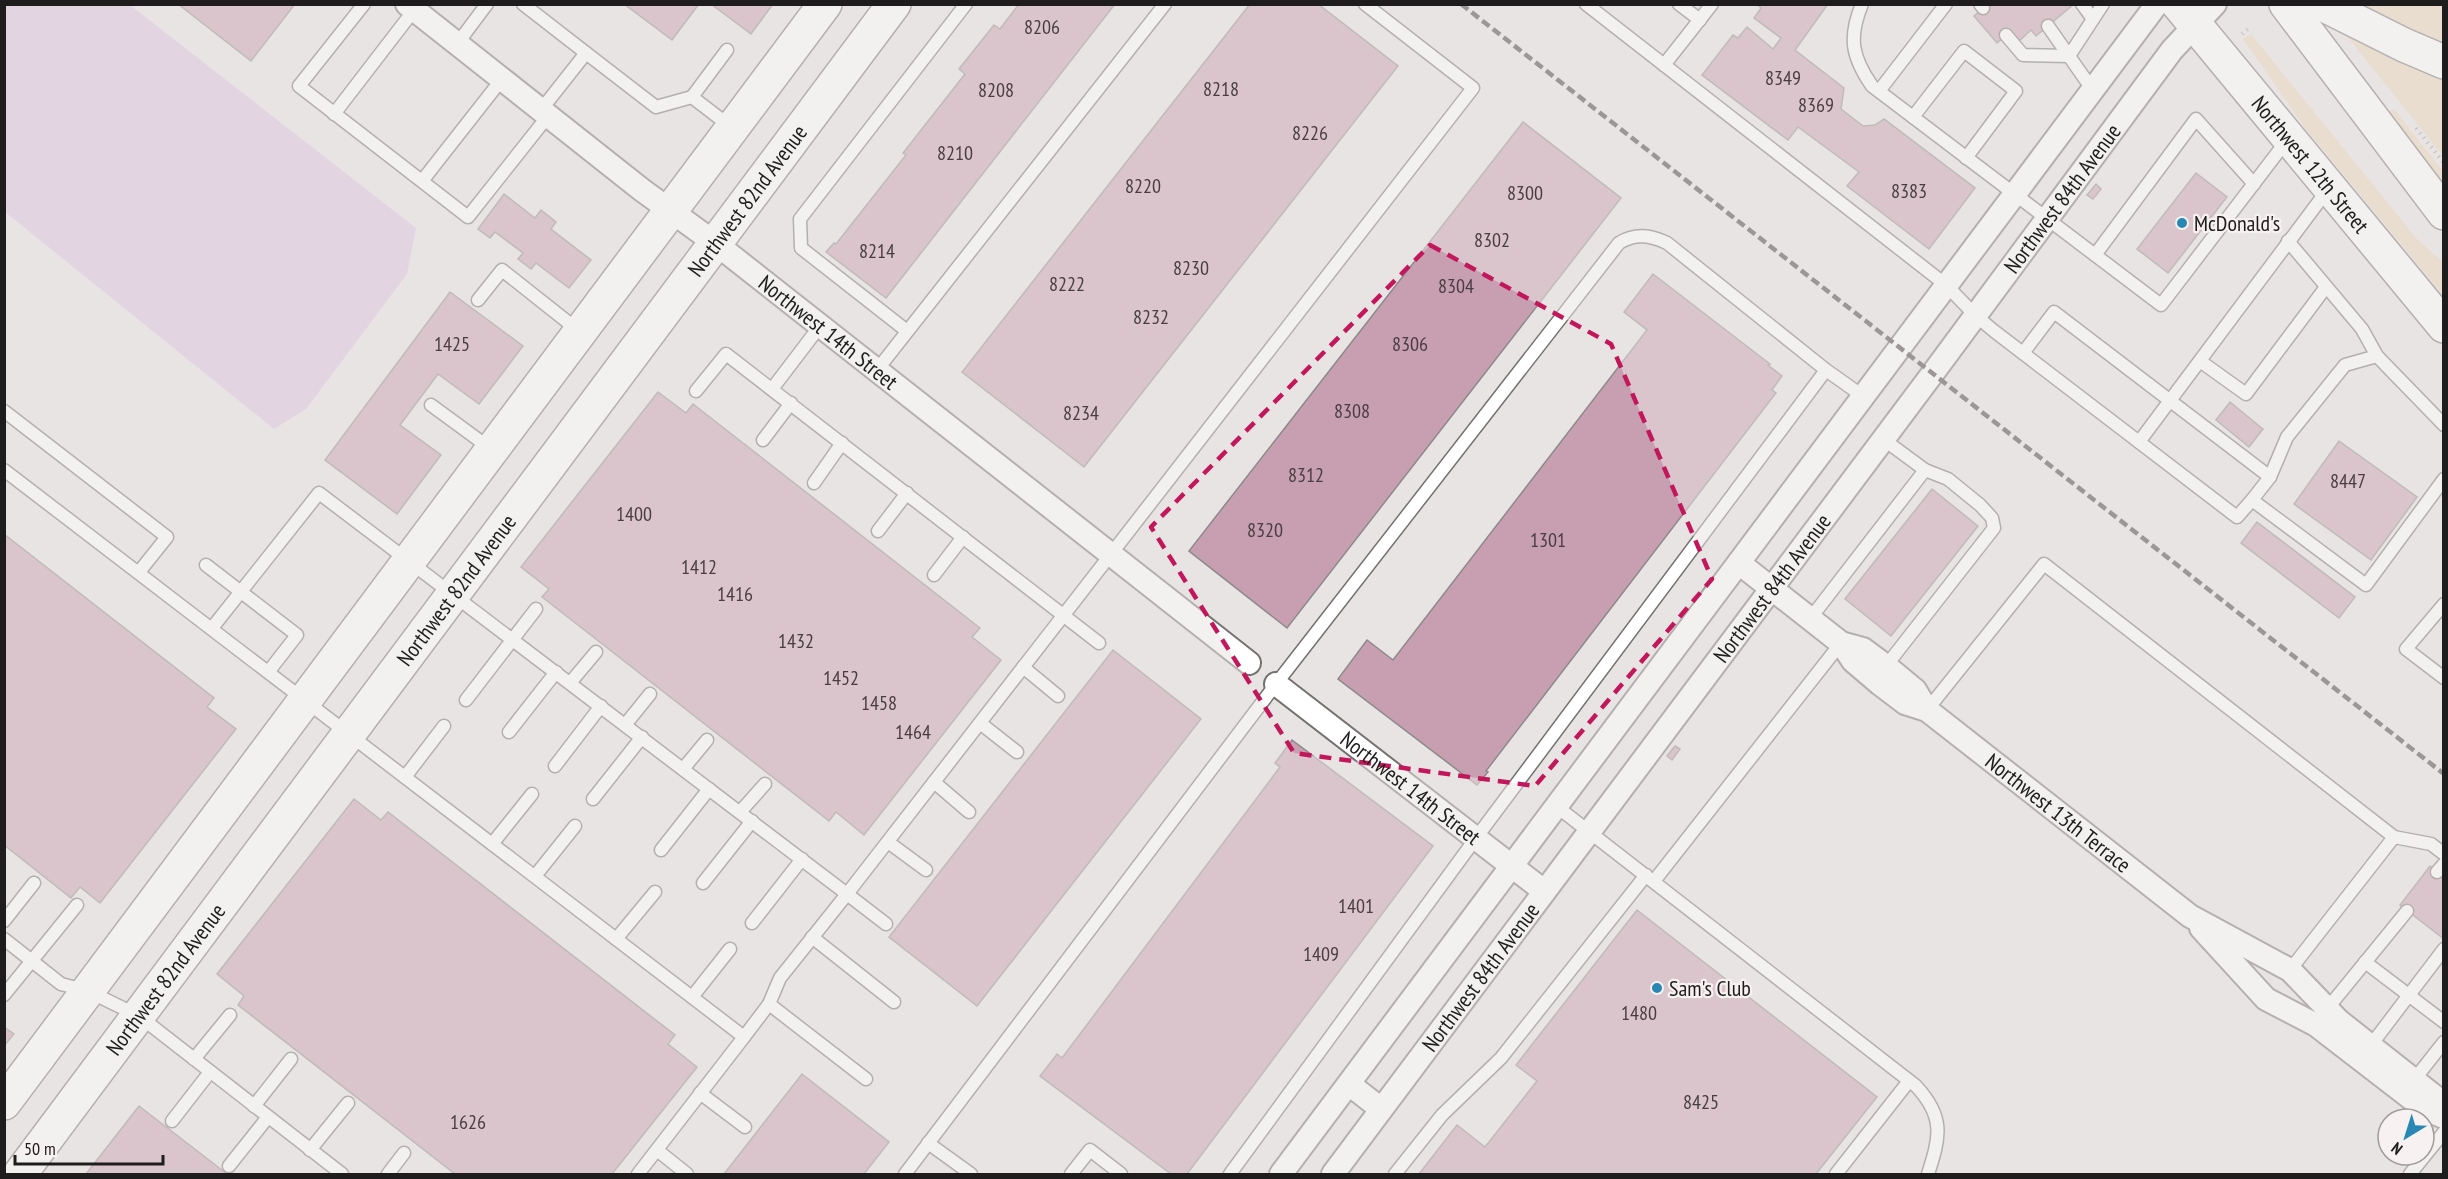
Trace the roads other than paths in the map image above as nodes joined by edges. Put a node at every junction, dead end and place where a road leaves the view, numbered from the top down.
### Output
1 (364, 4) edge
2 (487, 4) edge
3 (523, 4) edge
4 (825, 4) edge
5 (894, 4) edge
6 (966, 4) edge
7 (1165, 4) edge
8 (1365, 4) edge
9 (1586, 4) edge
10 (1679, 4) edge
11 (1712, 4) edge
12 (1862, 4) edge
13 (2082, 4) edge
14 (2103, 4) edge
15 (2157, 4) edge
16 (2286, 4) edge
17 (2322, 4) edge
18 (1941, 6) edge
19 (410, 7) edge
20 (2196, 11) edge
21 (2093, 19) junction
22 (1700, 20) junction
23 (2048, 26) dead end
24 (2006, 35) dead end
25 (457, 44) junction
26 (728, 50) dead end
27 (586, 53) junction
28 (2069, 56) junction
29 (2444, 62) edge
30 (1664, 65) junction
31 (502, 80) junction
32 (2092, 89) junction
33 (1879, 91) junction
34 (692, 97) junction
35 (544, 113) junction
36 (334, 114) junction
37 (1913, 117) junction
38 (733, 128) junction
39 (2289, 138) junction
40 (1966, 158) junction
41 (422, 181) junction
42 (2254, 183) junction
43 (2329, 188) junction
44 (2014, 195) junction
45 (671, 211) junction
46 (2444, 213) edge
47 (2047, 220) junction
48 (2288, 241) junction
49 (715, 243) junction
50 (2095, 255) junction
51 (1946, 285) junction
52 (2326, 287) junction
53 (478, 300) dead end
54 (1976, 316) junction
55 (820, 326) junction
56 (2444, 326) edge
57 (907, 331) junction
58 (580, 332) junction
59 (2024, 353) junction
60 (2377, 356) junction
61 (2200, 361) junction
62 (877, 370) junction
63 (1826, 370) junction
64 (772, 389) junction
65 (696, 391) dead end
66 (1864, 397) junction
67 (2171, 400) junction
68 (791, 403) junction
69 (430, 405) dead end
70 (4, 411) edge
71 (2444, 424) edge
72 (1883, 439) junction
73 (763, 440) dead end
74 (2139, 442) junction
75 (842, 443) junction
76 (492, 450) junction
77 (4, 470) edge
78 (1924, 470) junction
79 (2270, 477) junction
80 (2444, 479) edge
81 (814, 483) dead end
82 (907, 493) junction
83 (2252, 500) junction
84 (878, 531) dead end
85 (963, 537) junction
86 (1111, 553) junction
87 (409, 561) junction
88 (1738, 563) junction
89 (206, 565) dead end
90 (139, 572) junction
91 (934, 575) dead end
92 (1770, 588) junction
93 (242, 592) junction
94 (453, 594) junction
95 (2444, 604) edge
96 (536, 609) dead end
97 (1063, 615) junction
98 (1810, 619) junction
99 (212, 628) junction
100 (512, 639) junction
101 (1841, 643) junction
102 (1099, 644) dead end
103 (596, 652) dead end
104 (1249, 663) dead end
105 (1886, 666) junction
106 (1023, 667) junction
107 (269, 672) junction
108 (556, 672) junction
109 (2444, 678) edge
110 (570, 683) junction
111 (1276, 684) junction
112 (650, 694) dead end
113 (1058, 696) dead end
114 (306, 700) junction
115 (466, 700) dead end
116 (601, 706) junction
117 (1927, 710) junction
118 (980, 723) junction
119 (625, 725) junction
120 (444, 726) dead end
121 (509, 732) dead end
122 (349, 734) junction
123 (642, 737) junction
124 (707, 740) dead end
125 (1017, 752) dead end
126 (555, 766) dead end
127 (683, 769) junction
128 (405, 777) junction
129 (934, 782) junction
130 (765, 784) dead end
131 (709, 789) junction
132 (532, 794) dead end
133 (593, 799) dead end
134 (1557, 806) junction
135 (740, 812) junction
136 (969, 812) dead end
137 (752, 821) junction
138 (575, 826) dead end
139 (1589, 831) junction
140 (2394, 837) junction
141 (1476, 838) junction
142 (888, 842) junction
143 (492, 844) junction
144 (661, 850) dead end
145 (2444, 854) edge
146 (802, 860) junction
147 (1512, 866) junction
148 (926, 870) dead end
149 (535, 876) junction
150 (1650, 878) junction
151 (34, 884) dead end
152 (703, 884) dead end
153 (1544, 891) junction
154 (654, 892) dead end
155 (848, 894) junction
156 (77, 905) dead end
157 (2407, 911) dead end
158 (2190, 916) junction
159 (4, 921) edge
160 (752, 923) dead end
161 (885, 924) dead end
162 (812, 937) junction
163 (4, 939) edge
164 (616, 939) junction
165 (730, 949) dead end
166 (2444, 949) edge
167 (31, 960) junction
168 (2366, 962) junction
169 (2289, 970) junction
170 (88, 991) junction
171 (4, 995) edge
172 (2409, 995) junction
173 (692, 997) junction
174 (894, 1002) dead end
175 (769, 1004) junction
176 (2327, 1009) junction
177 (230, 1015) dead end
178 (139, 1016) junction
179 (2444, 1022) edge
180 (744, 1037) junction
181 (2444, 1042) edge
182 (2365, 1052) junction
183 (194, 1059) junction
184 (291, 1059) dead end
185 (210, 1072) junction
186 (866, 1079) dead end
187 (2414, 1080) junction
188 (1909, 1081) junction
189 (1349, 1084) junction
190 (700, 1093) junction
191 (4, 1103) edge
192 (348, 1103) dead end
193 (254, 1106) junction
194 (1381, 1109) junction
195 (2444, 1109) edge
196 (268, 1117) junction
197 (2444, 1117) edge
198 (172, 1121) dead end
199 (745, 1127) dead end
200 (2444, 1132) edge
201 (928, 1143) junction
202 (310, 1150) junction
203 (657, 1150) junction
204 (404, 1153) dead end
205 (229, 1166) dead end
206 (326, 1170) edge
207 (20, 1174) edge
208 (342, 1174) edge
209 (388, 1174) edge
210 (638, 1174) edge
211 (687, 1174) edge
212 (905, 1174) edge
213 (971, 1174) edge
214 (1071, 1174) edge
215 (1121, 1174) edge
216 (1230, 1174) edge
217 (1281, 1174) edge
218 (1333, 1174) edge
219 (1395, 1174) edge
220 (1836, 1174) edge
221 (1928, 1174) edge
222 (2410, 1174) edge

1 - 36 lane
2 - 25 lane
3 - 27 lane
4 - 38 main road
5 - 49 main road, Northwest 82nd Avenue
6 - 57 lane
7 - 57 lane
8 - 86 lane
9 - 30 lane
10 - 22 lane
11 - 22 lane
12 - 33 lane
13 - 21 lane
14 - 21 lane
15 - 32 street, Northwest 84th Avenue
16 - 46 main road
17 - 29 main road
18 - 33 lane
19 - 25 street, Northwest 14th Street
19 - 36 lane
20 - 39 main road, Northwest 12th Street
20 - 47 street, Northwest 84th Avenue
21 - 28 lane
22 - 30 lane
23 - 28 lane
24 - 28 lane
25 - 31 street, Northwest 14th Street
26 - 34 lane
27 - 34 lane
27 - 35 lane
28 - 32 lane
30 - 51 lane
31 - 35 street, Northwest 14th Street
31 - 41 lane
32 - 44 street, Northwest 84th Avenue
33 - 37 lane
34 - 38 lane
35 - 41 lane
35 - 45 street, Northwest 14th Street
36 - 41 lane
37 - 40 lane
37 - 40 lane
38 - 45 main road
39 - 42 lane
39 - 43 main road, Northwest 12th Street
40 - 44 lane
42 - 50 lane
42 - 50 lane
43 - 48 lane
43 - 56 main road, Northwest 12th Street
44 - 47 lane
44 - 51 street, Northwest 84th Avenue
45 - 49 street, Northwest 14th Street
45 - 58 main road
47 - 50 lane
47 - 54 street, Northwest 84th Avenue
48 - 52 lane
48 - 61 lane
49 - 55 street, Northwest 14th Street
49 - 94 main road, Northwest 82nd Avenue
51 - 54 lane
51 - 66 street, Northwest 84th Avenue
52 - 60 lane
52 - 61 lane
53 - 58 lane
54 - 59 lane
54 - 72 street, Northwest 84th Avenue
55 - 62 street, Northwest 14th Street
55 - 64 lane
57 - 62 lane
58 - 76 main road
59 - 67 lane
59 - 74 lane
60 - 71 lane
60 - 79 lane
61 - 67 lane
62 - 86 street, Northwest 14th Street
63 - 66 lane
63 - 111 lane
63 - 141 lane
64 - 65 lane
64 - 68 lane
66 - 88 street, Northwest 84th Avenue
67 - 74 lane
67 - 79 lane
68 - 73 lane
68 - 75 lane
69 - 76 lane
70 - 90 lane
72 - 78 lane
72 - 92 street, Northwest 84th Avenue
74 - 83 lane
75 - 81 lane
75 - 82 lane
76 - 87 main road
77 - 90 lane
78 - 98 lane
78 - 105 lane
79 - 83 lane
80 - 83 lane
82 - 84 lane
82 - 85 lane
85 - 91 lane
85 - 97 lane
86 - 97 lane
86 - 104 street, Northwest 14th Street
87 - 93 lane
87 - 94 lane
87 - 114 main road
88 - 92 street, Northwest 13th Terrace
88 - 134 street, Northwest 84th Avenue
89 - 93 lane
90 - 99 lane
92 - 98 street, Northwest 13th Terrace
92 - 139 street, Northwest 84th Avenue
93 - 99 lane
93 - 107 lane
94 - 100 lane
94 - 122 main road, Northwest 82nd Avenue
95 - 109 lane
96 - 100 lane
97 - 102 lane
97 - 106 lane
98 - 101 street, Northwest 13th Terrace
99 - 107 lane
100 - 108 lane
100 - 115 lane
101 - 105 street, Northwest 13th Terrace
101 - 117 street, Northwest 13th Terrace
101 - 150 lane
103 - 110 lane
105 - 117 street, Northwest 13th Terrace
106 - 113 lane
106 - 118 lane
107 - 114 lane
108 - 110 lane
108 - 121 lane
110 - 116 lane
111 - 141 street, Northwest 14th Street
111 - 201 lane
112 - 119 lane
114 - 122 lane
114 - 170 main road
116 - 119 lane
116 - 126 lane
117 - 140 lane
117 - 158 street, Northwest 13th Terrace
118 - 125 lane
118 - 129 lane
119 - 123 lane
120 - 128 lane
122 - 128 lane
122 - 178 main road, Northwest 82nd Avenue
123 - 127 lane
123 - 133 lane
124 - 127 lane
127 - 131 lane
128 - 143 lane
129 - 136 lane
129 - 142 lane
130 - 135 lane
131 - 135 lane
131 - 144 lane
132 - 143 lane
134 - 139 lane
134 - 147 street, Northwest 84th Avenue
135 - 137 lane
137 - 146 lane
137 - 152 lane
138 - 149 lane
139 - 150 lane
139 - 153 street, Northwest 84th Avenue
140 - 145 lane
140 - 169 lane
141 - 147 street, Northwest 14th Street
141 - 216 lane
142 - 148 lane
142 - 155 lane
143 - 149 lane
146 - 155 lane
146 - 160 lane
147 - 153 street, Northwest 14th Street
147 - 189 street, Northwest 84th Avenue
149 - 164 lane
150 - 188 lane
150 - 219 lane
151 - 159 lane
153 - 194 street, Northwest 84th Avenue
154 - 164 lane
155 - 161 lane
155 - 162 lane
156 - 167 lane
157 - 168 lane
158 - 169 street, Northwest 13th Terrace
158 - 182 street, Northwest 13th Terrace
162 - 174 lane
162 - 175 lane
163 - 167 lane
164 - 173 lane
165 - 173 lane
166 - 172 lane
167 - 170 lane
167 - 171 lane
168 - 172 lane
168 - 176 lane
169 - 176 street, Northwest 13th Terrace
170 - 178 lane
170 - 191 main road
172 - 179 lane
172 - 182 lane
173 - 180 lane
175 - 180 lane
175 - 186 lane
176 - 182 street, Northwest 13th Terrace
177 - 183 lane
178 - 183 lane
178 - 207 main road, Northwest 82nd Avenue
180 - 190 lane
181 - 187 lane
182 - 187 street, Northwest 13th Terrace
182 - 197 street, Northwest 13th Terrace
183 - 185 lane
184 - 193 lane
185 - 193 lane
185 - 198 lane
187 - 195 street, Northwest 13th Terrace
188 - 220 lane
188 - 221 lane
189 - 194 street
189 - 217 street, Northwest 84th Avenue
190 - 199 lane
190 - 203 lane
192 - 202 lane
193 - 196 lane
194 - 218 street, Northwest 84th Avenue
196 - 202 lane
196 - 205 lane
200 - 222 lane
201 - 212 lane
201 - 213 lane
202 - 206 lane
203 - 210 lane
203 - 211 lane
204 - 209 lane
206 - 208 lane
214 - 215 lane

